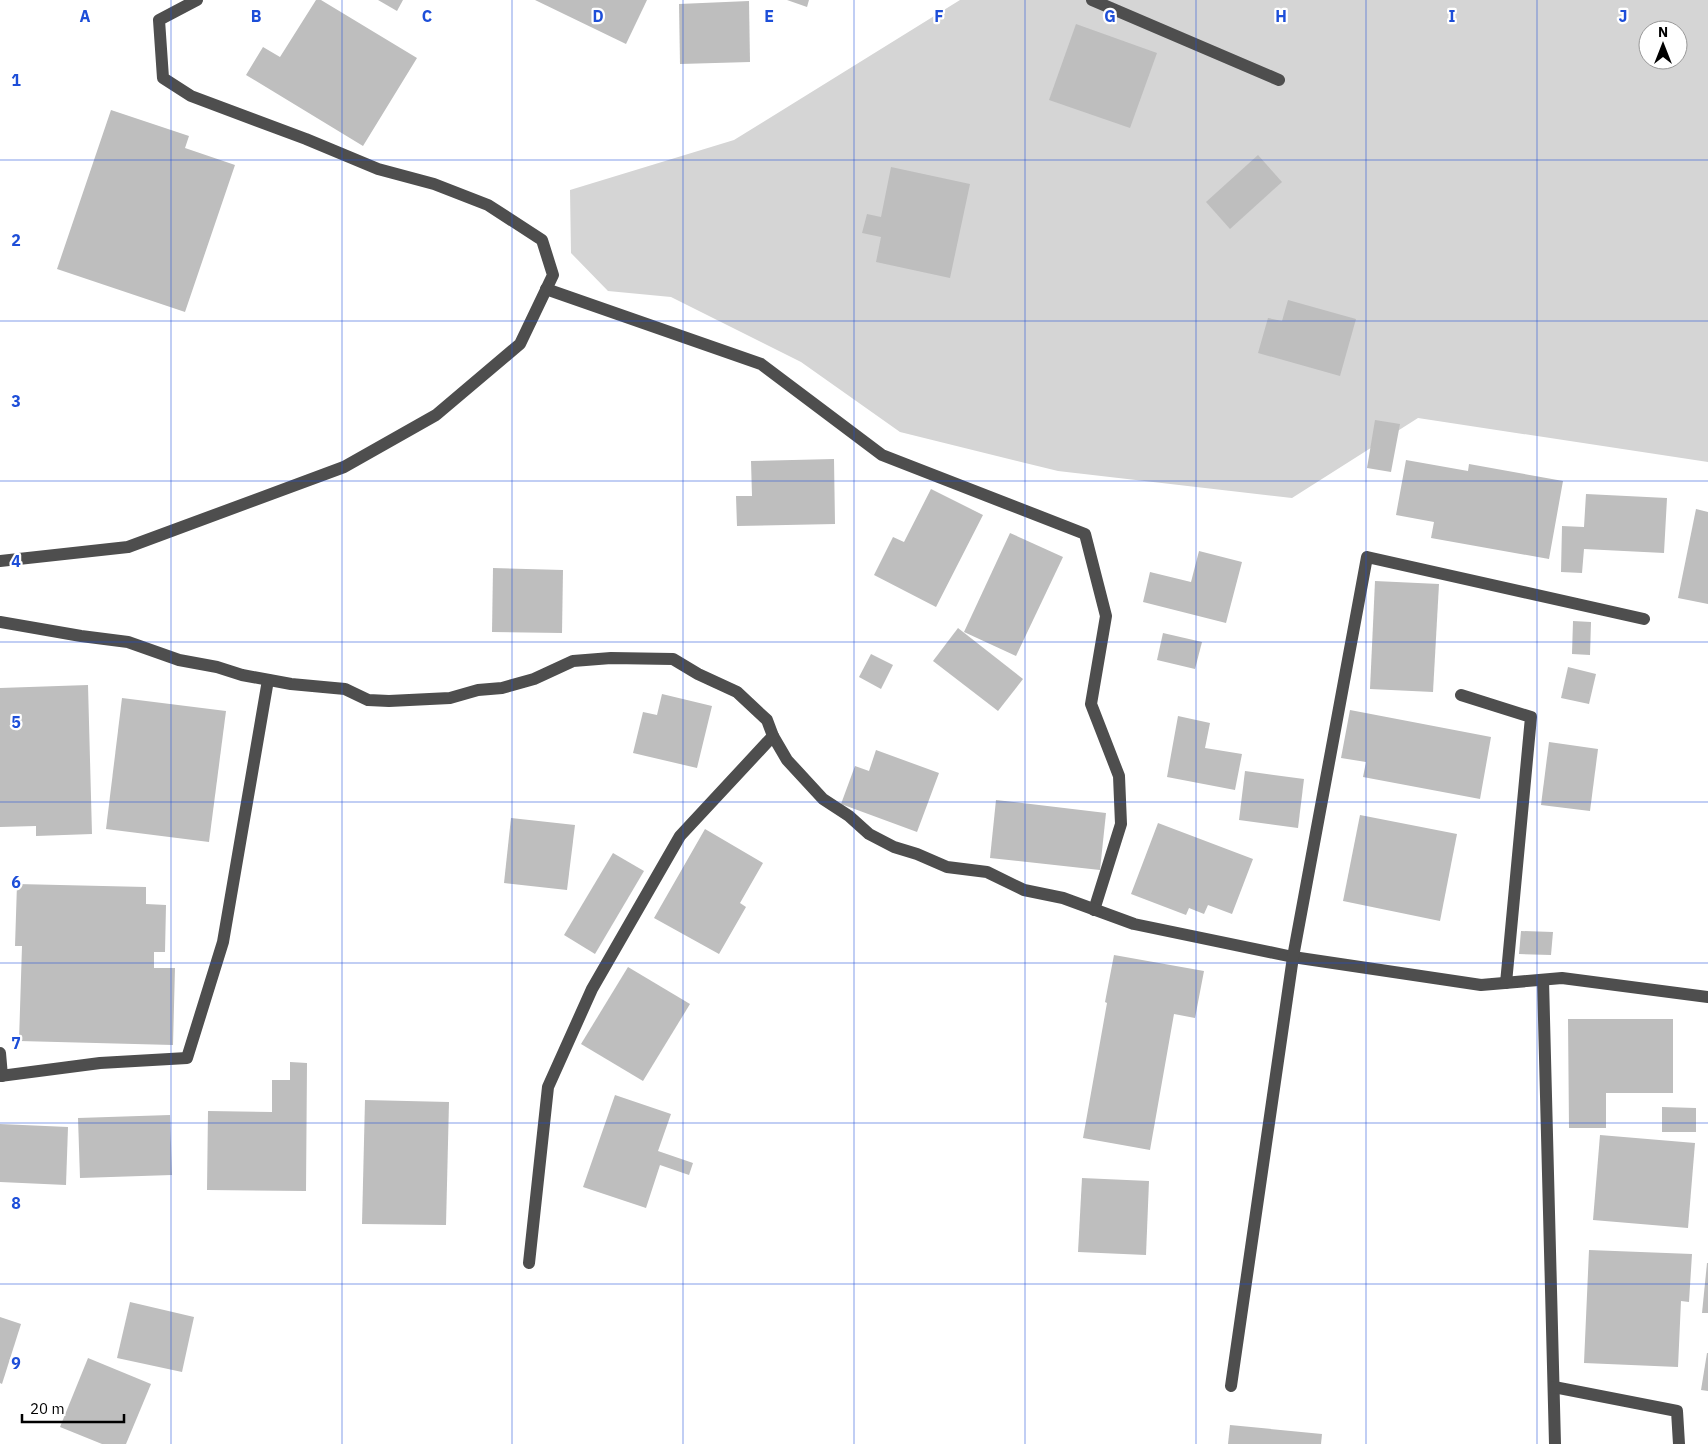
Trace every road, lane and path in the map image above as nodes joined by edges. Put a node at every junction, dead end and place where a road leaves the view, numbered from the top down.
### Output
1 (197, 0) edge
2 (1092, 0) edge
3 (1280, 80) dead end
4 (546, 289) junction
5 (0, 561) edge
6 (1644, 619) dead end
7 (0, 622) edge
8 (268, 680) junction
9 (1461, 695) dead end
10 (773, 736) junction
11 (1094, 910) junction
12 (1294, 956) junction
13 (1543, 980) junction
14 (1506, 983) junction
15 (1708, 997) edge
16 (0, 1054) edge
17 (1, 1076) edge
18 (529, 1263) dead end
19 (1231, 1386) dead end
20 (1554, 1388) junction
21 (1555, 1444) edge
22 (1679, 1444) edge

1 - 4 street
2 - 3 street
4 - 5 street
4 - 11 street
6 - 12 street
7 - 8 street
8 - 10 street
8 - 17 street
9 - 14 street
10 - 11 street
10 - 18 street
11 - 12 street
12 - 14 street
12 - 19 street
13 - 14 street
13 - 15 street
13 - 20 street
16 - 17 street
20 - 21 street
20 - 22 street

